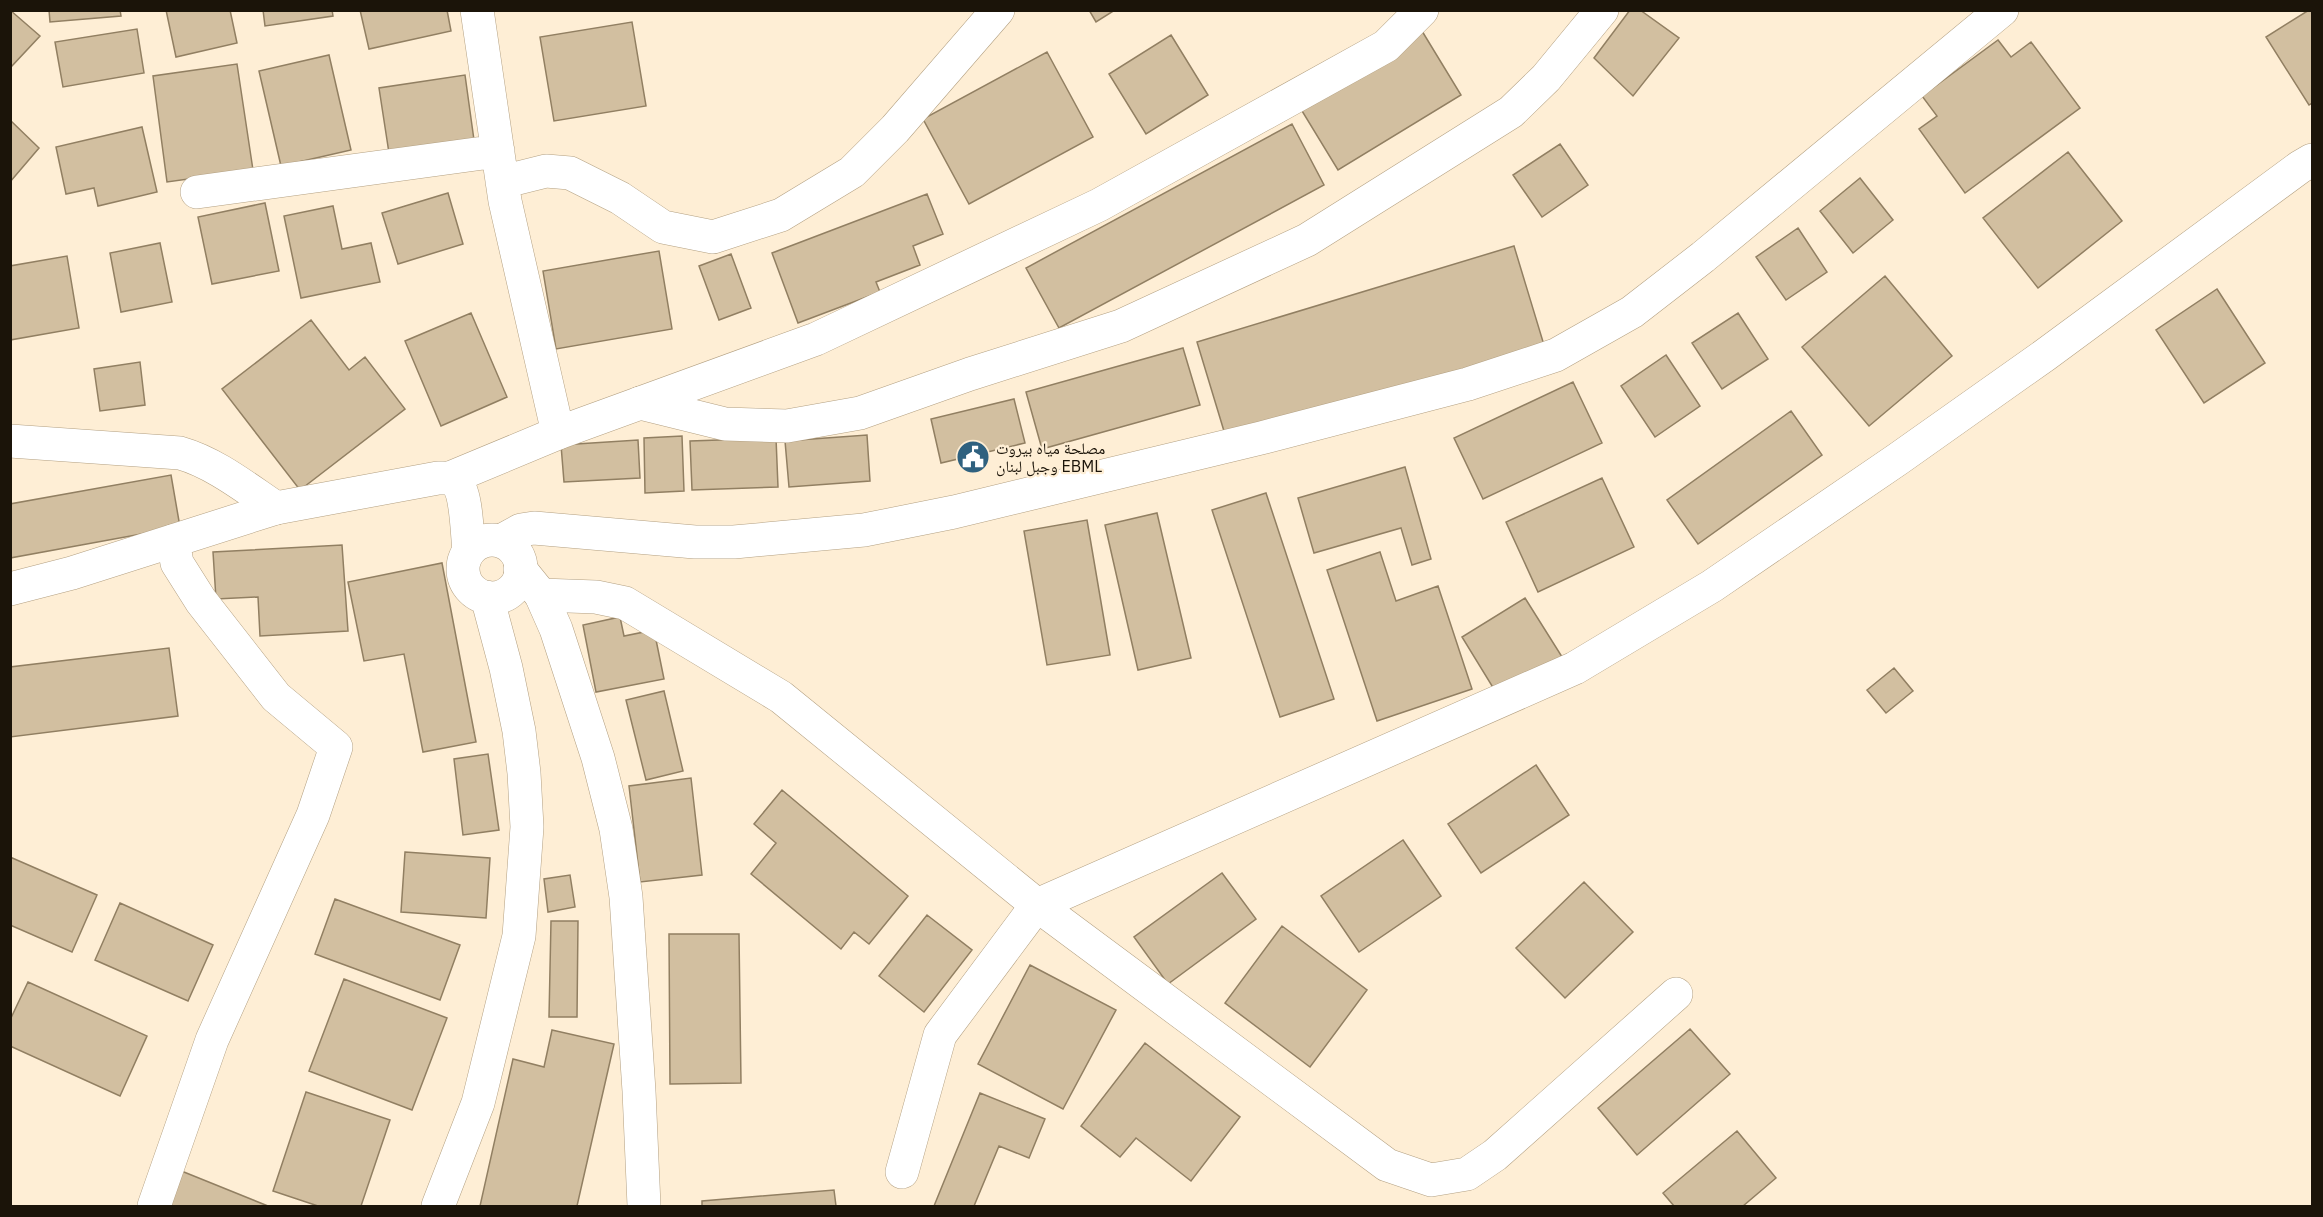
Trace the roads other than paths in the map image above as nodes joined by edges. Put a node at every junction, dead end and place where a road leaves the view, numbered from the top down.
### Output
1 (477, 10) edge
2 (998, 10) edge
3 (1422, 10) edge
4 (1602, 10) edge
5 (2002, 10) edge
6 (2313, 160) edge
7 (500, 166) junction
8 (197, 192) dead end
9 (640, 403) junction
10 (558, 433) junction
11 (10, 441) edge
12 (450, 478) junction
13 (276, 508) junction
14 (173, 541) junction
15 (501, 541) junction
16 (469, 552) junction
17 (520, 569) junction
18 (10, 589) edge
19 (541, 595) junction
20 (487, 597) junction
21 (1037, 905) junction
22 (1676, 994) dead end
23 (902, 1172) dead end
24 (154, 1206) edge
25 (438, 1206) edge
26 (644, 1206) edge

1 - 7 street
2 - 7 street
3 - 9 street
4 - 9 street
5 - 15 street
6 - 21 street
7 - 8 street
7 - 10 street
9 - 10 street
10 - 12 street
11 - 13 street
12 - 13 street
12 - 16 street
13 - 14 street
14 - 18 street
14 - 24 street
15 - 16 street
15 - 17 street
16 - 20 street
17 - 19 street
17 - 20 street
19 - 21 street
19 - 26 street
20 - 25 street
21 - 22 street
21 - 23 street

